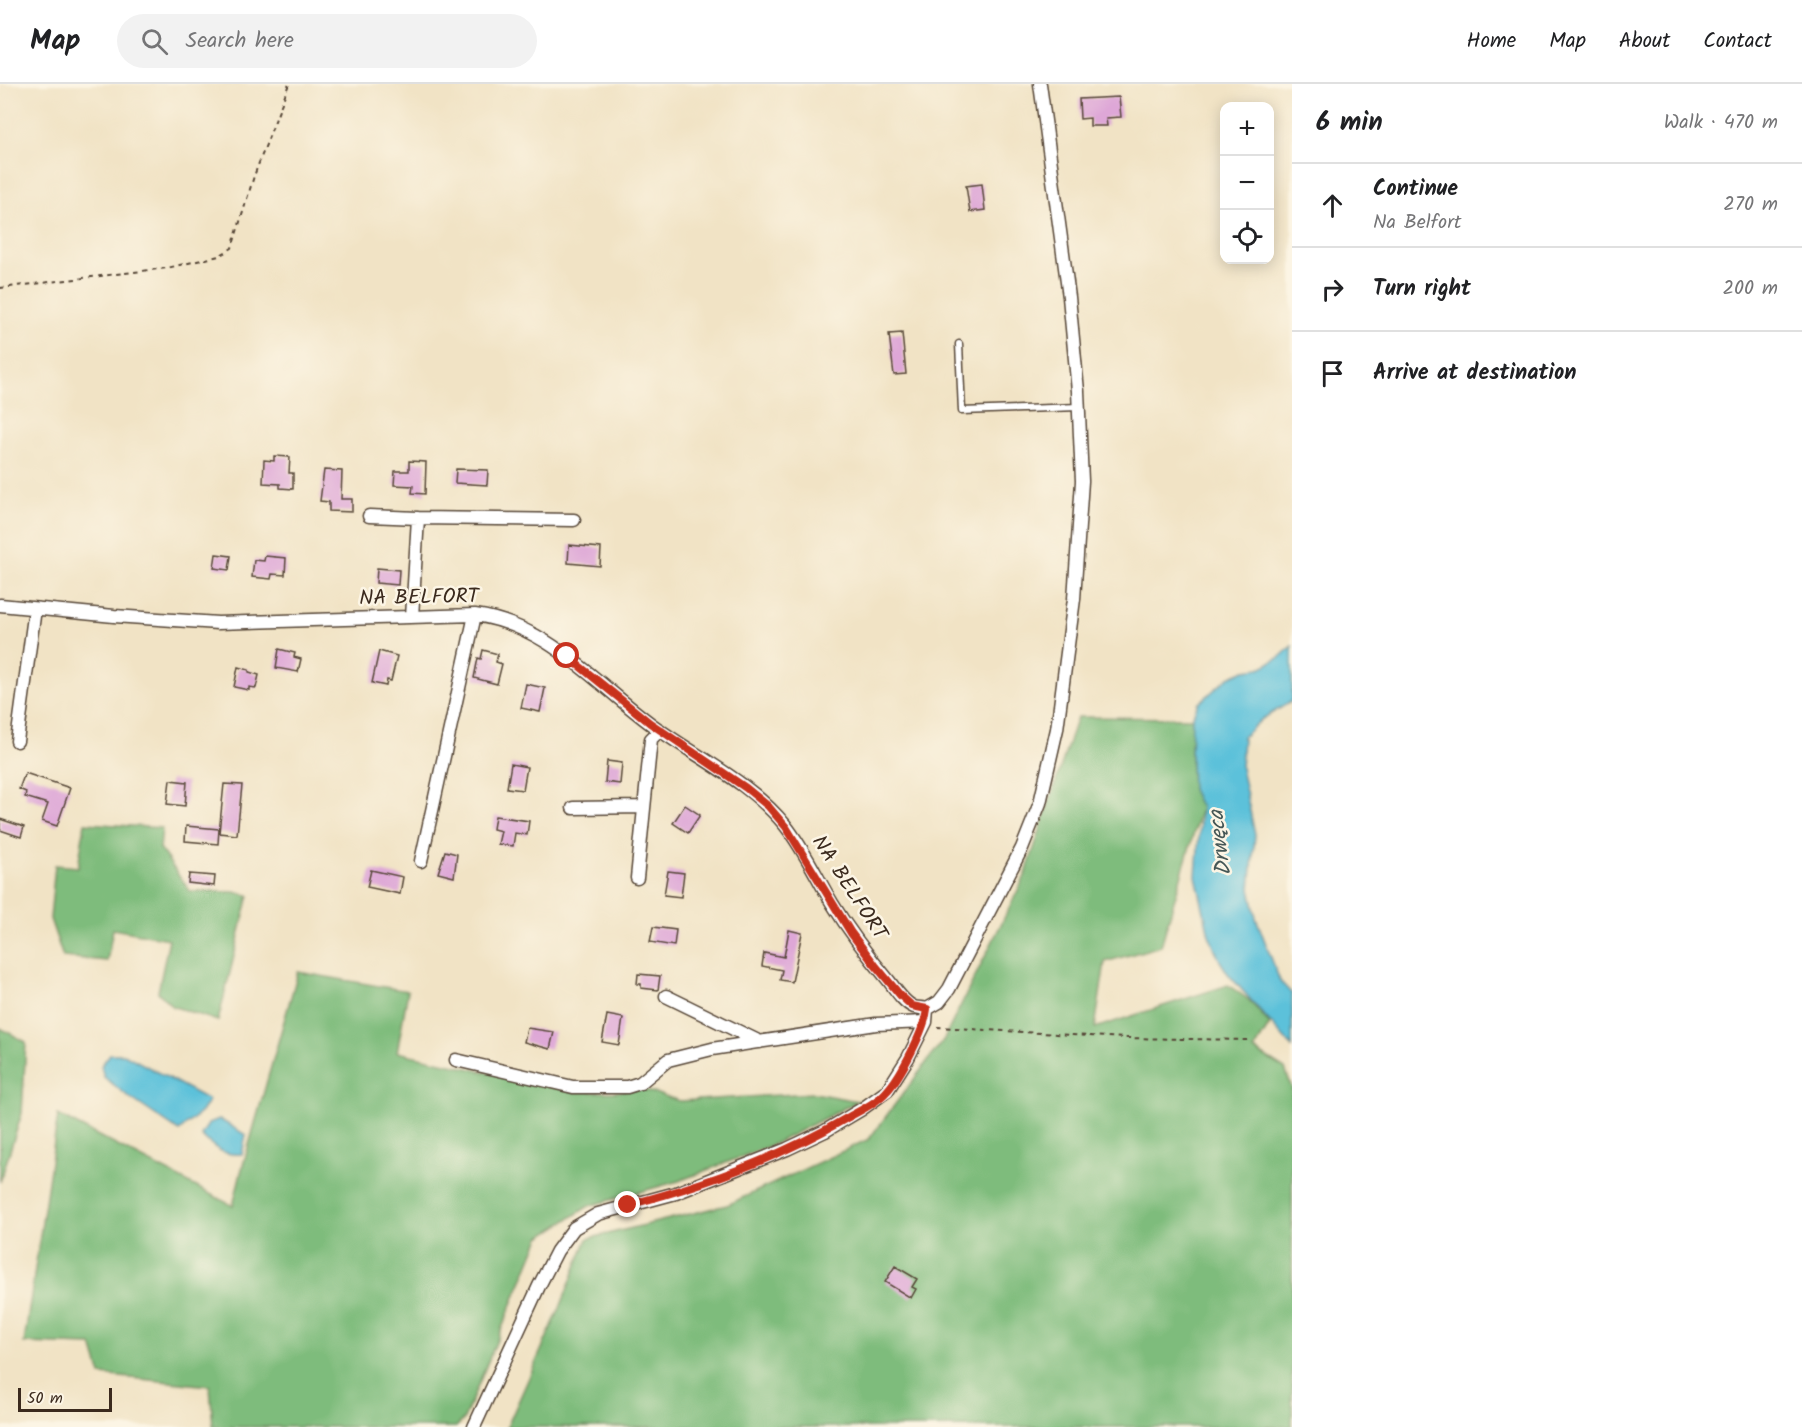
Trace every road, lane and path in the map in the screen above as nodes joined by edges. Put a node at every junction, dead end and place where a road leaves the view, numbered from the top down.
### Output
1 (289, 84) edge
2 (1040, 84) edge
3 (0, 288) edge
4 (959, 344) dead end
5 (1079, 407) junction
6 (369, 516) dead end
7 (418, 518) junction
8 (574, 520) dead end
9 (0, 605) edge
10 (35, 609) junction
11 (475, 615) junction
12 (412, 617) junction
13 (660, 730) junction
14 (17, 741) dead end
15 (644, 807) junction
16 (573, 808) dead end
17 (421, 861) dead end
18 (637, 878) dead end
19 (666, 996) dead end
20 (927, 1015) junction
21 (1249, 1040) dead end
22 (760, 1042) junction
23 (456, 1060) dead end
24 (474, 1427) edge

1 - 3 path
2 - 5 street
4 - 5 lane
5 - 20 street
6 - 7 street
7 - 8 street
7 - 12 street
9 - 10 street, NA BELFORT
10 - 12 street, NA BELFORT
10 - 14 street
11 - 12 street, NA BELFORT
11 - 13 street, NA BELFORT
11 - 17 street
13 - 15 street
13 - 20 street, NA BELFORT
15 - 16 street
15 - 18 street
19 - 22 street
20 - 21 path
20 - 22 street
20 - 24 street
22 - 23 street

